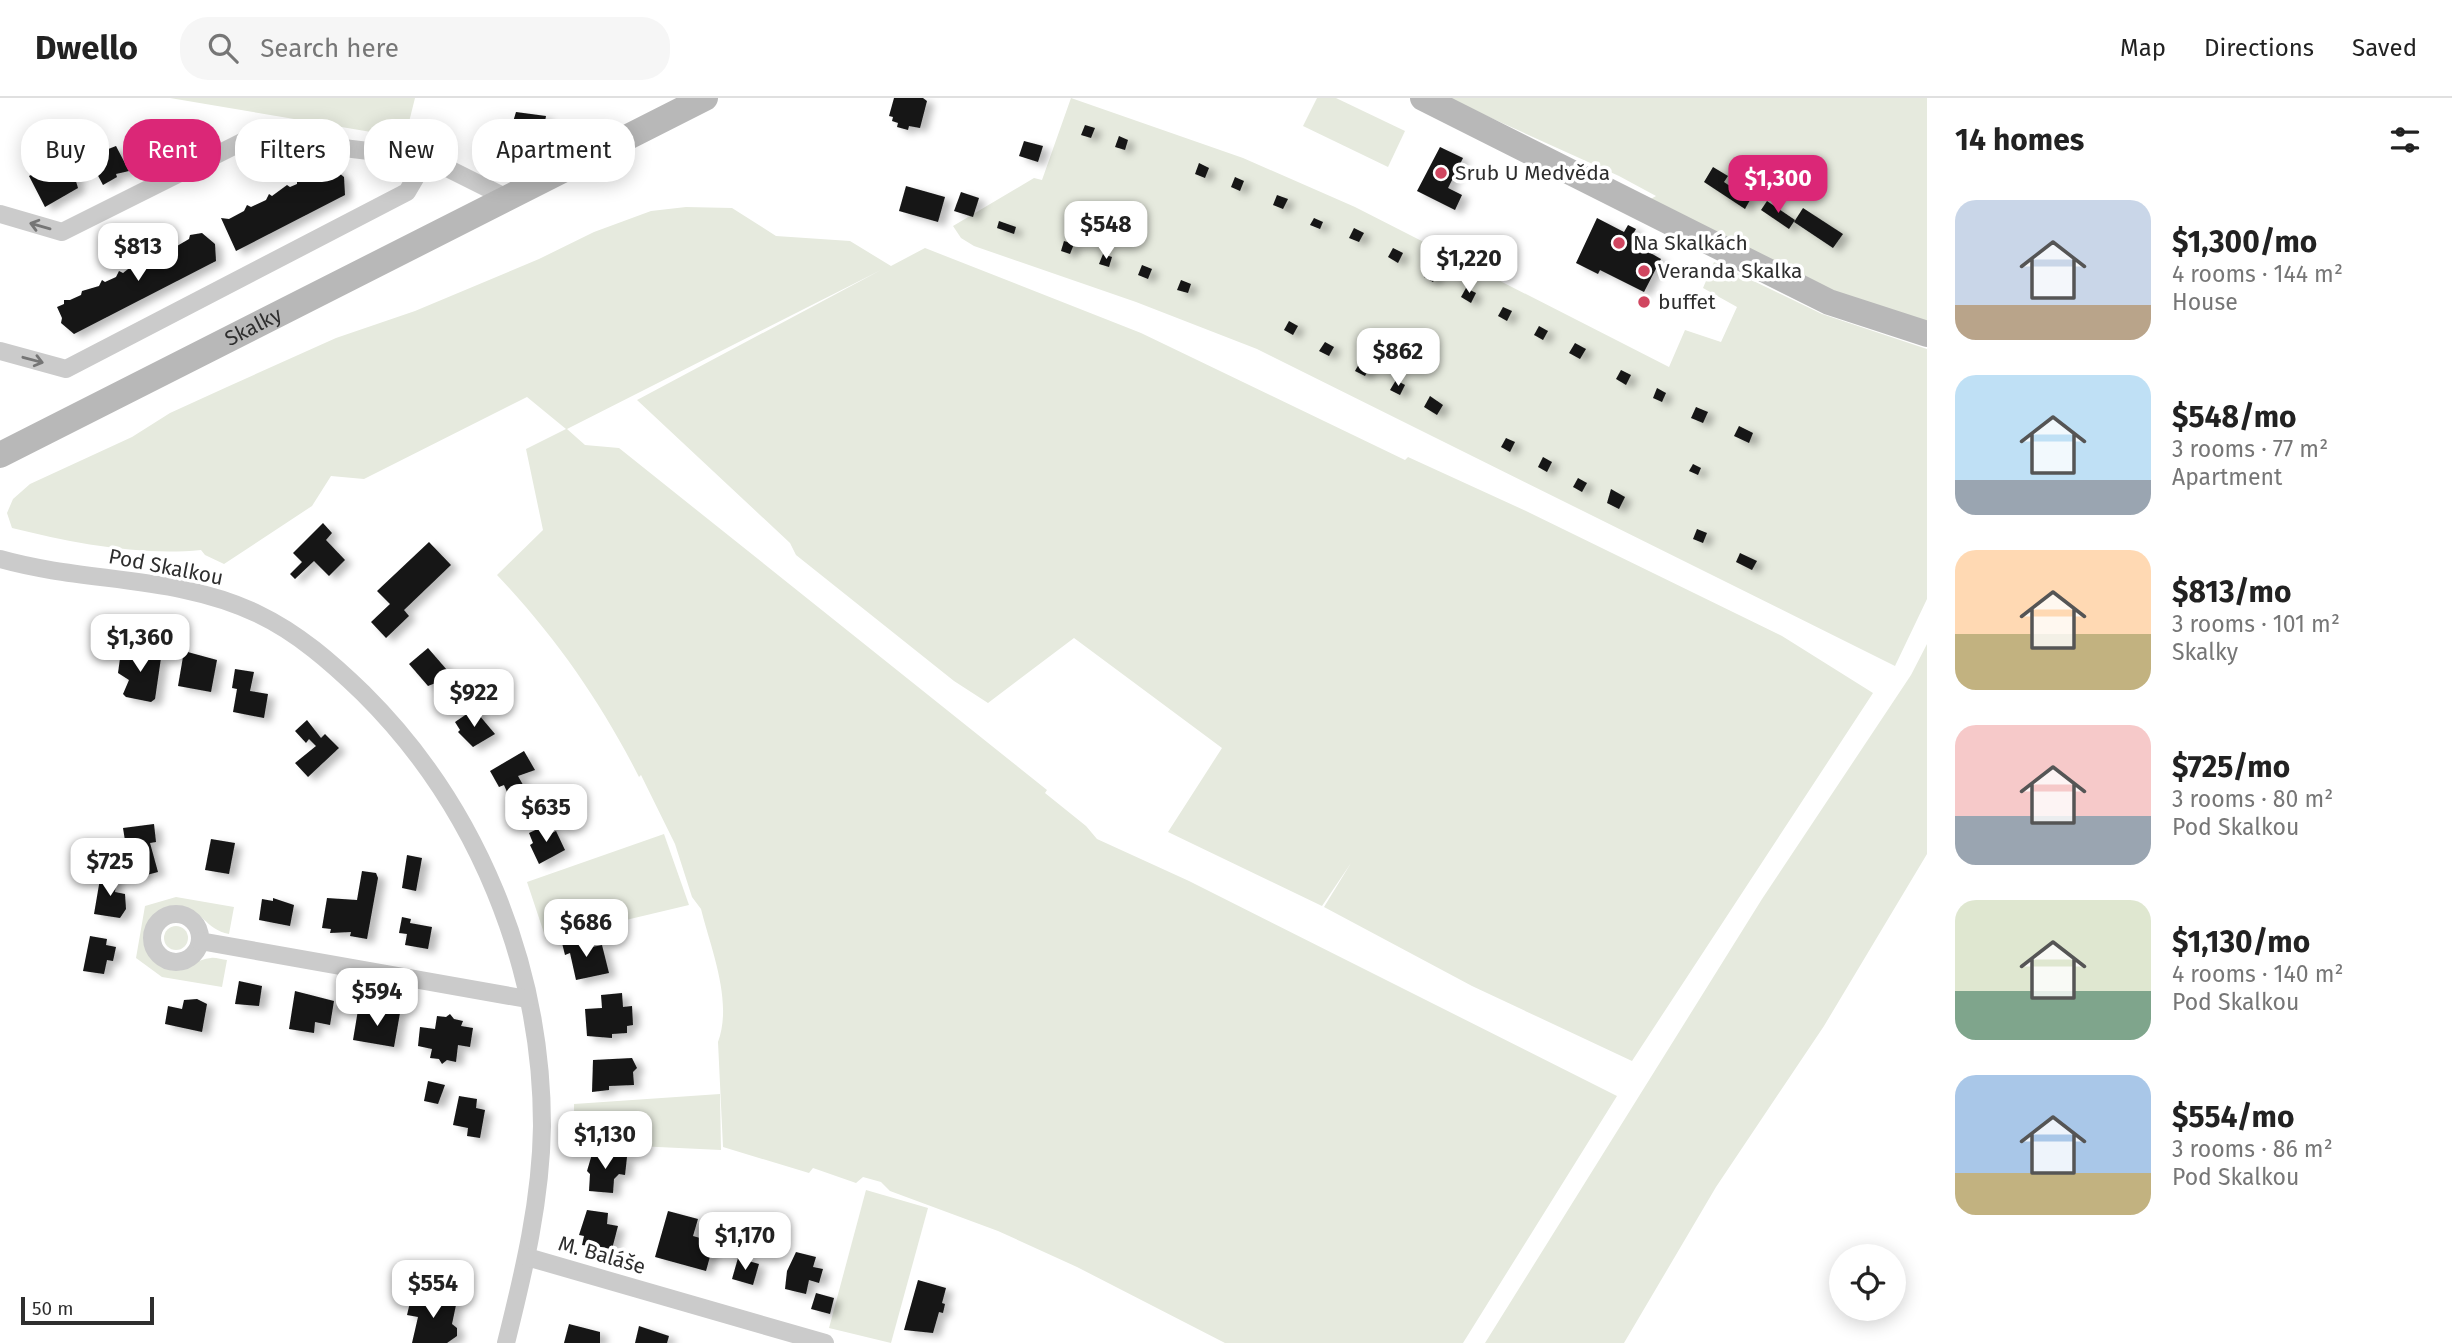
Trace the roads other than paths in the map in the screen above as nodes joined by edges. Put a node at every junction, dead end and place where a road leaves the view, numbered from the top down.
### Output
1 (705, 98) edge
2 (1423, 98) edge
3 (364, 150) edge
4 (458, 174) edge
5 (413, 182) edge
6 (507, 198) junction
7 (0, 214) edge
8 (1927, 334) edge
9 (0, 351) edge
10 (0, 455) edge
11 (0, 559) edge
12 (200, 941) dead end
13 (527, 999) junction
14 (527, 1257) junction
15 (506, 1343) edge
16 (825, 1343) edge

1 - 6 street, Skalky
2 - 8 street
3 -> 7 street
4 - 6 street
9 -> 5 street
6 - 10 street, Skalky
11 - 13 street, Pod Skalkou
12 - 13 street
13 - 14 street, Pod Skalkou
14 - 15 street, Pod Skalkou
14 - 16 street, M. Baláše

